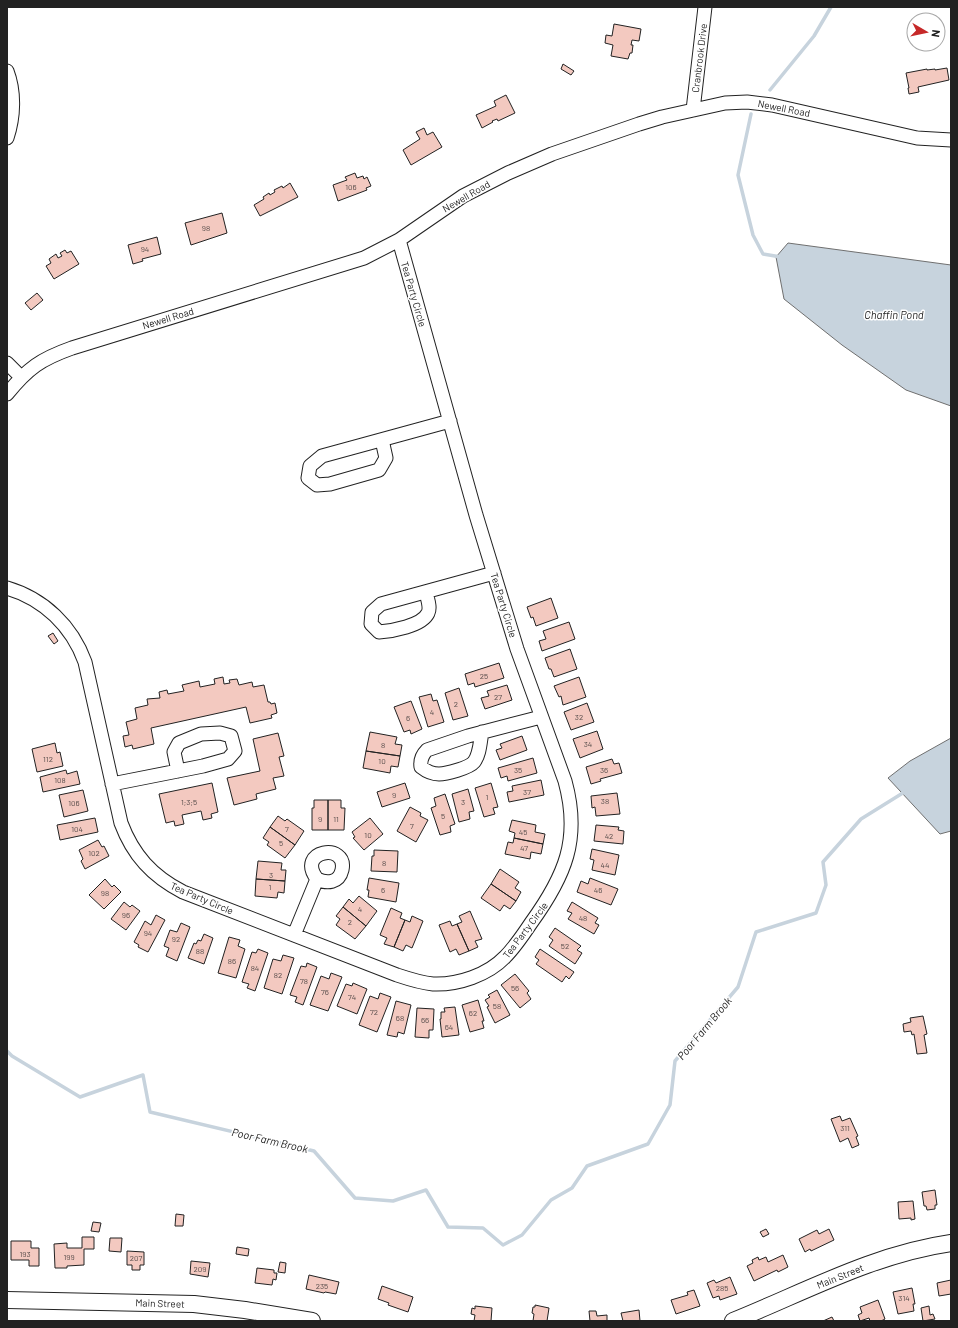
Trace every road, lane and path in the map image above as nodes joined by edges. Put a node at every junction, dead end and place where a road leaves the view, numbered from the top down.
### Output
1 (705, 7) edge
2 (7, 71) edge
3 (693, 110) junction
4 (7, 138) edge
5 (951, 140) edge
6 (399, 240) junction
7 (7, 362) edge
8 (21, 378) junction
9 (7, 394) edge
10 (450, 421) junction
11 (382, 440) junction
12 (494, 573) junction
13 (7, 588) edge
14 (426, 592) dead end
15 (541, 717) junction
16 (482, 732) junction
17 (178, 771) dead end
18 (112, 784) junction
19 (317, 879) dead end
20 (294, 935) junction
21 (951, 1243) edge
22 (7, 1300) edge
23 (312, 1321) edge
24 (733, 1321) edge

1 - 3 street, Cranbrook Drive
2 - 4 street
3 - 5 street, Newell Road
3 - 6 street, Newell Road
6 - 8 street, Newell Road
6 - 10 street, Tea Party Circle
7 - 8 street
8 - 9 street, Newell Road
10 - 11 street
10 - 12 street, Tea Party Circle
11 - 11 street
12 - 14 street
12 - 15 street, Tea Party Circle
13 - 18 street, Tea Party Circle
15 - 16 street
15 - 20 street, Tea Party Circle
16 - 16 street
17 - 18 street
18 - 20 street, Tea Party Circle
19 - 20 street
21 - 24 main road, Main Street
22 - 23 main road, Main Street

